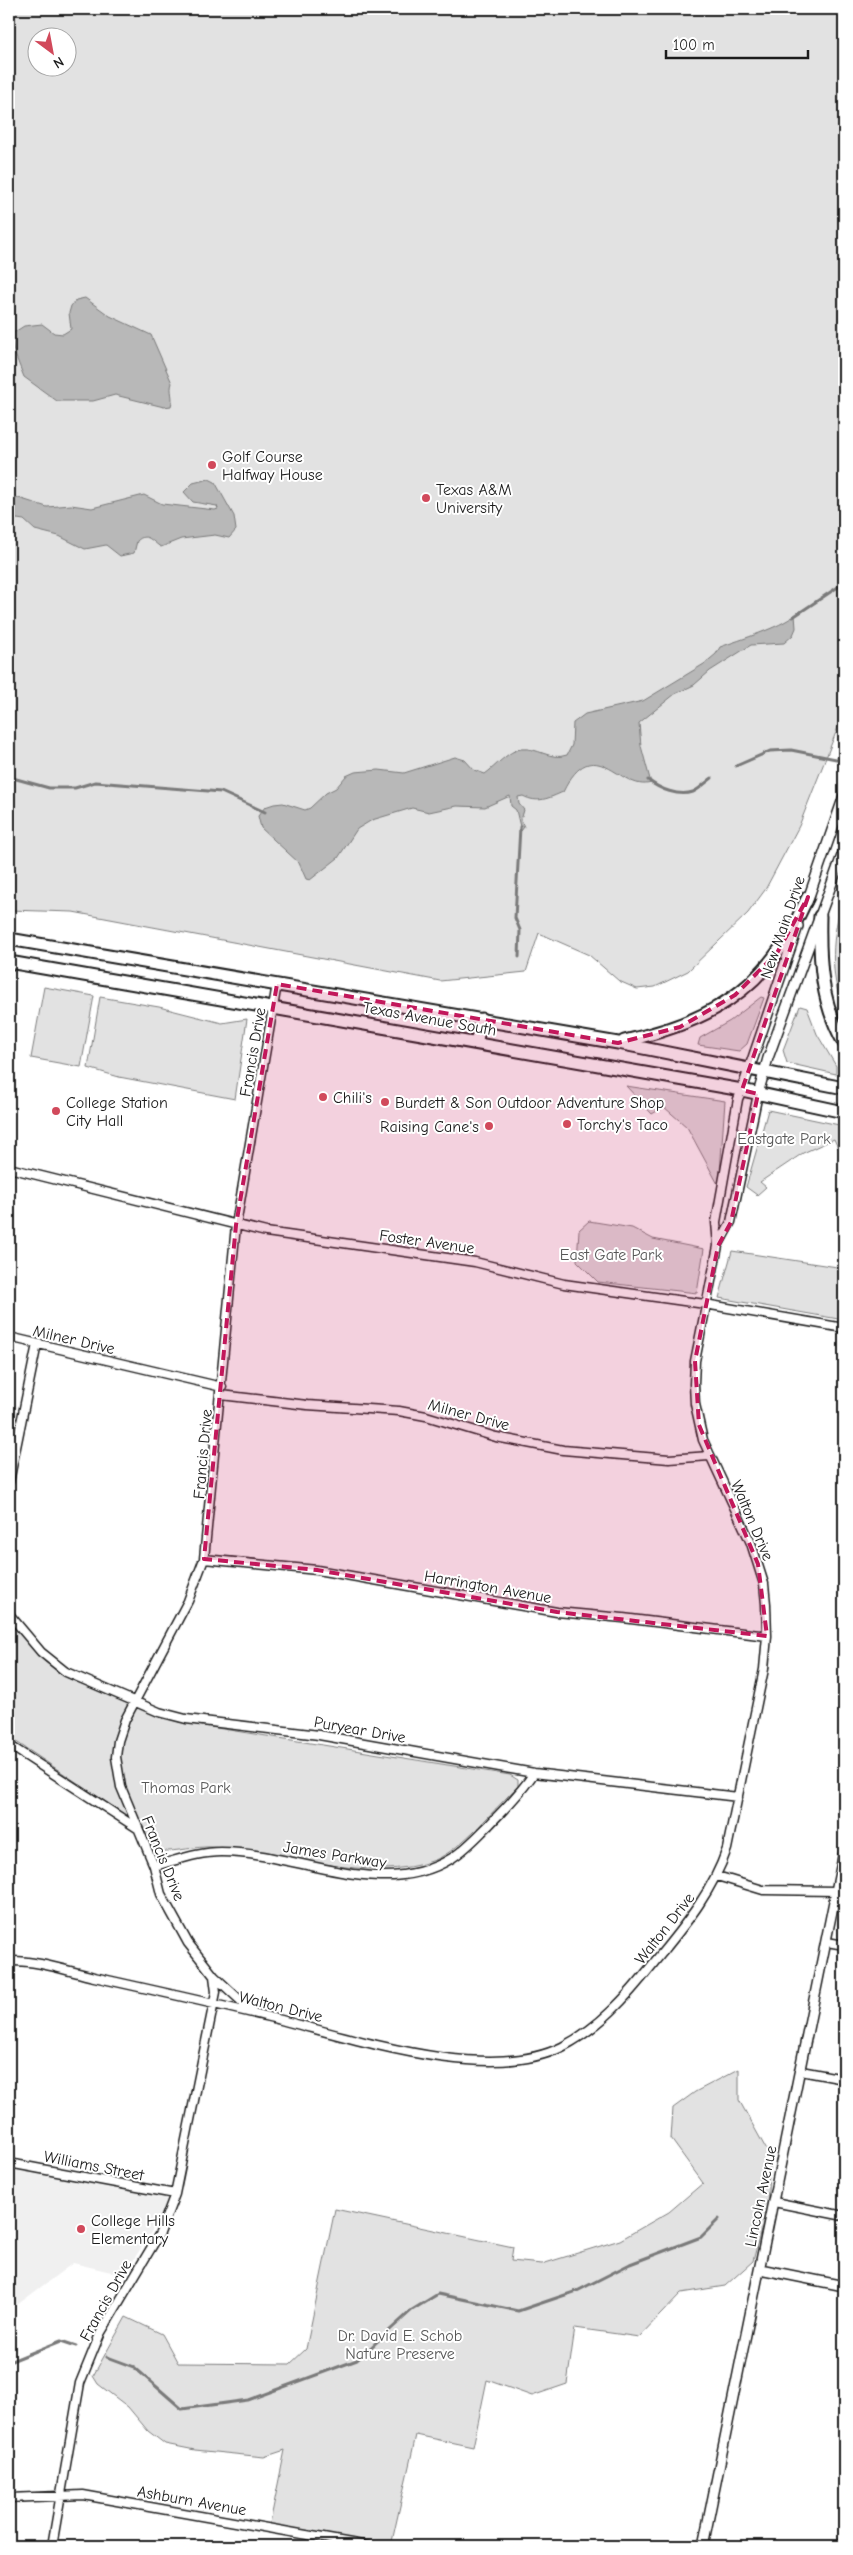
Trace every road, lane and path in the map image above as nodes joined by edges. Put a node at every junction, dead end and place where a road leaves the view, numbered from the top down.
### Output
1 (844, 796) edge
2 (844, 850) edge
3 (808, 897) junction
4 (820, 916) junction
5 (9, 939) edge
6 (9, 962) edge
7 (277, 984) junction
8 (273, 1007) junction
9 (482, 1019) junction
10 (476, 1043) junction
11 (618, 1043) junction
12 (844, 1043) edge
13 (749, 1068) junction
14 (764, 1071) junction
15 (844, 1088) edge
16 (742, 1090) junction
17 (758, 1094) junction
18 (844, 1112) edge
19 (9, 1168) edge
20 (236, 1225) junction
21 (718, 1246) junction
22 (705, 1304) junction
23 (844, 1328) edge
24 (9, 1337) edge
25 (37, 1344) junction
26 (221, 1391) junction
27 (709, 1456) junction
28 (9, 1482) edge
29 (204, 1559) junction
30 (9, 1614) edge
31 (767, 1636) junction
32 (134, 1702) junction
33 (9, 1745) edge
34 (534, 1774) junction
35 (738, 1797) junction
36 (137, 1828) junction
37 (844, 1852) edge
38 (154, 1866) junction
39 (717, 1876) junction
40 (836, 1891) junction
41 (827, 1942) junction
42 (844, 1945) edge
43 (9, 1960) edge
44 (214, 1976) junction
45 (214, 2004) junction
46 (255, 2014) junction
47 (801, 2070) junction
48 (844, 2079) edge
49 (9, 2163) edge
50 (175, 2194) junction
51 (774, 2202) junction
52 (844, 2216) edge
53 (760, 2269) junction
54 (844, 2286) edge
55 (62, 2494) junction
56 (9, 2498) edge
57 (844, 2540) edge
58 (52, 2546) edge
59 (368, 2546) edge
60 (703, 2546) edge
61 (843, 2546) edge

1 - 3 street, New Main Drive
2 - 4 street, New Main Drive
3 - 11 main road
3 - 13 street, New Main Drive
4 - 12 main road
4 - 14 street, New Main Drive
5 - 7 main road, Texas Avenue South
6 - 8 main road, Texas Avenue South
7 - 8 street, Francis Drive
7 - 9 main road, Texas Avenue South
8 - 10 main road, Texas Avenue South
8 - 20 street, Francis Drive
9 - 10 main road
9 - 11 main road, Texas Avenue South
10 - 16 main road, Texas Avenue South
11 - 13 main road, Texas Avenue South
13 - 14 main road, Texas Avenue South
13 - 16 street, New Main Drive
14 - 15 main road, Texas Avenue South
14 - 17 street, New Main Drive
16 - 17 main road, Texas Avenue South
16 - 21 street, Walton Drive
17 - 18 main road, Texas Avenue South
17 - 21 street, Walton Drive
19 - 20 street, Foster Avenue
20 - 22 street, Foster Avenue
20 - 26 street, Francis Drive
21 - 22 street, Walton Drive
22 - 23 street, Foster Avenue
22 - 27 street, Walton Drive
24 - 25 street, Milner Drive
25 - 26 street, Milner Drive
25 - 28 street
26 - 27 street, Milner Drive
26 - 29 street, Francis Drive
27 - 31 street, Walton Drive
29 - 31 street, Harrington Avenue
29 - 32 street, Francis Drive
30 - 32 street, Puryear Drive
31 - 35 street, Walton Drive
32 - 34 street, Puryear Drive
32 - 36 street, Francis Drive
33 - 36 street
34 - 35 street, Puryear Drive
34 - 38 street, James Parkway
35 - 39 street, Walton Drive
36 - 38 street, Francis Drive
37 - 40 street, Lincoln Avenue
38 - 44 street, Francis Drive
39 - 40 street
39 - 46 street, Walton Drive
40 - 41 street, Lincoln Avenue
41 - 42 street
41 - 47 street, Lincoln Avenue
43 - 45 street, Walton Drive
44 - 45 street, Francis Drive
44 - 46 street
45 - 46 street, Walton Drive
45 - 50 street, Francis Drive
47 - 48 street
47 - 51 street, Lincoln Avenue
49 - 50 street, Williams Street
50 - 55 street, Francis Drive
51 - 52 street
51 - 53 street, Lincoln Avenue
53 - 54 street
53 - 60 street, Lincoln Avenue
55 - 56 street, Ashburn Avenue
55 - 58 street, Francis Drive
55 - 59 street, Ashburn Avenue
57 - 61 street

